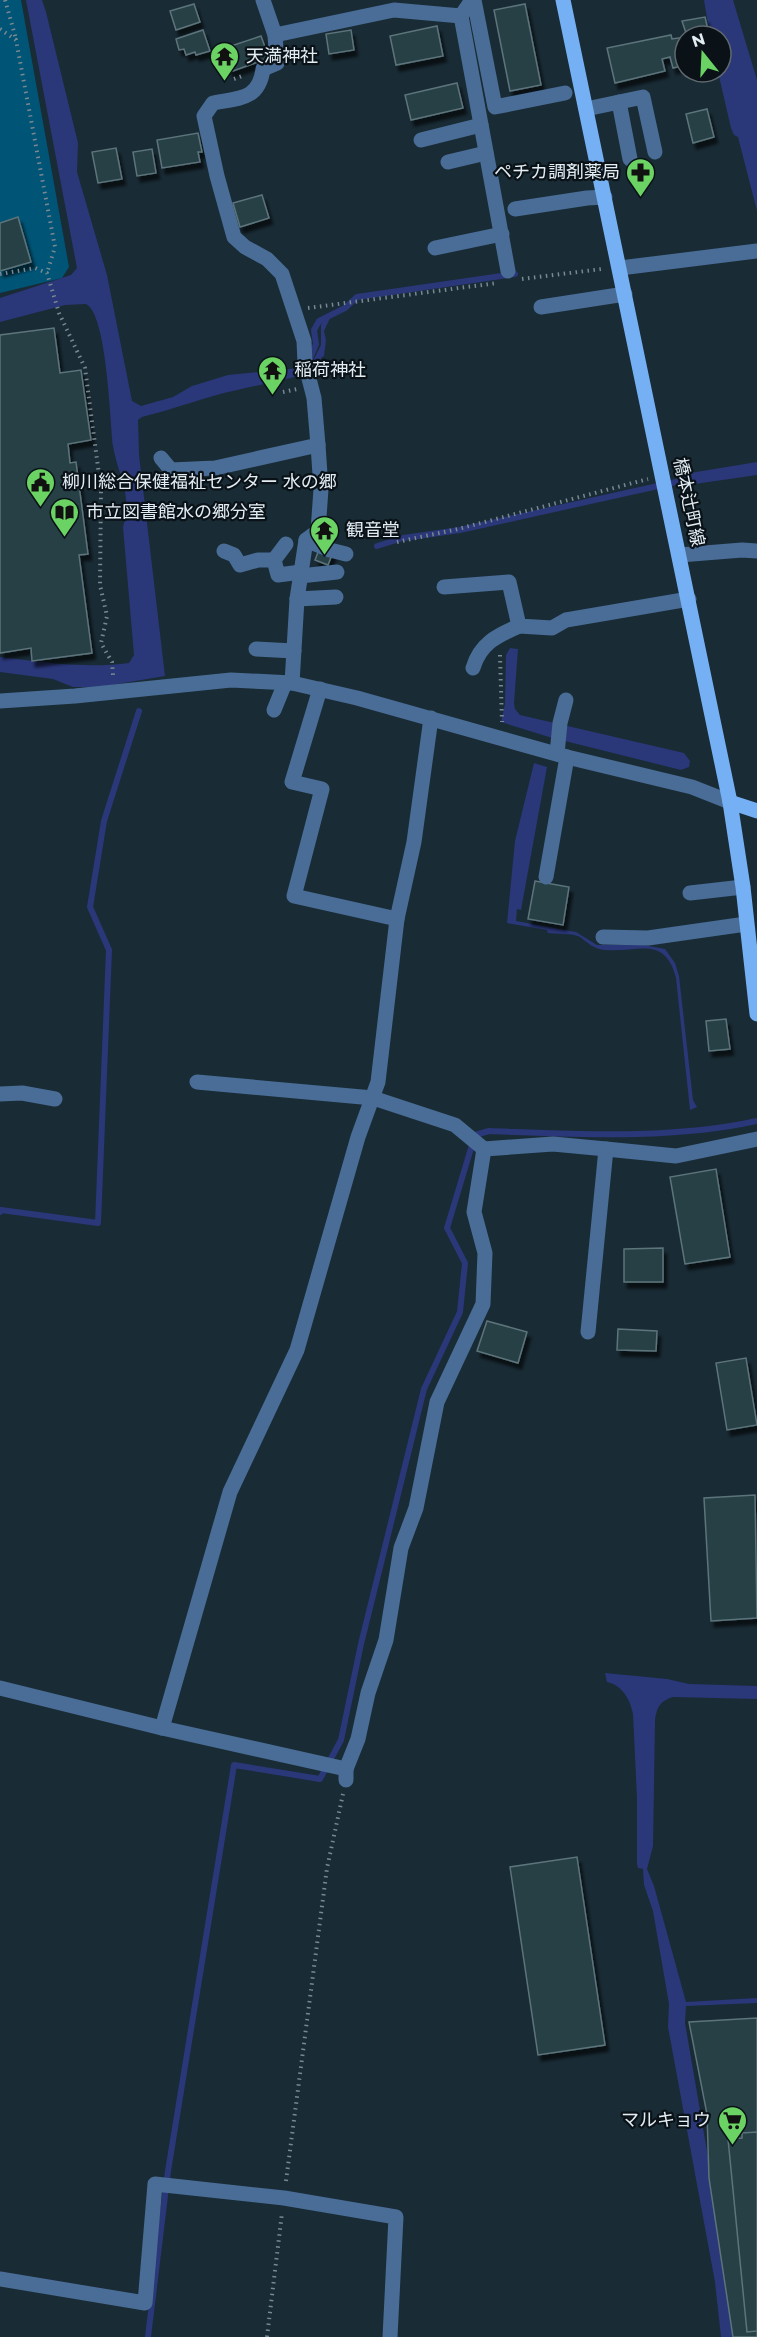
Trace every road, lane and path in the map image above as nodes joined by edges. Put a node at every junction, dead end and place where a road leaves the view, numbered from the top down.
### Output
1 (5, 0) edge
2 (263, 0) edge
3 (473, 0) edge
4 (563, 0) edge
5 (393, 5) edge
6 (461, 16) junction
7 (0, 29) edge
8 (275, 34) junction
9 (16, 40) junction
10 (566, 93) dead end
11 (619, 102) junction
12 (586, 109) junction
13 (481, 125) junction
14 (422, 140) dead end
15 (656, 152) dead end
16 (486, 153) junction
17 (630, 159) dead end
18 (448, 162) dead end
19 (605, 197) junction
20 (515, 209) dead end
21 (502, 234) junction
22 (261, 246) dead end
23 (244, 247) junction
24 (435, 248) dead end
25 (757, 251) edge
26 (620, 268) junction
27 (602, 269) dead end
28 (47, 273) junction
29 (0, 274) edge
30 (512, 277) junction
31 (625, 294) junction
32 (542, 307) dead end
33 (296, 309) junction
34 (318, 444) junction
35 (161, 458) dead end
36 (664, 477) junction
37 (317, 535) junction
38 (397, 542) dead end
39 (286, 544) dead end
40 (224, 551) dead end
41 (757, 551) edge
42 (346, 554) dead end
43 (680, 555) junction
44 (274, 560) junction
45 (337, 572) dead end
46 (301, 574) junction
47 (444, 587) dead end
48 (336, 597) dead end
49 (297, 599) junction
50 (689, 599) junction
51 (513, 629) junction
52 (256, 649) dead end
53 (294, 651) junction
54 (112, 662) dead end
55 (473, 668) dead end
56 (289, 683) junction
57 (320, 689) junction
58 (566, 700) dead end
59 (0, 701) edge
60 (274, 710) dead end
61 (431, 718) junction
62 (498, 738) junction
63 (561, 752) junction
64 (730, 802) junction
65 (757, 811) edge
66 (546, 877) dead end
67 (743, 887) junction
68 (690, 893) dead end
69 (397, 919) junction
70 (746, 924) junction
71 (603, 937) dead end
72 (757, 1014) edge
73 (197, 1082) dead end
74 (0, 1094) edge
75 (373, 1098) junction
76 (55, 1099) dead end
77 (757, 1139) edge
78 (484, 1149) junction
79 (606, 1149) junction
80 (588, 1332) dead end
81 (0, 1688) edge
82 (162, 1728) junction
83 (346, 1774) junction
84 (284, 2198) junction
85 (0, 2279) edge
86 (267, 2337) edge
87 (390, 2337) edge

1 - 9 path
2 - 8 street
3 - 6 street
3 - 10 street
4 - 12 main road, 橋本辻町線
5 - 6 street
5 - 8 street
6 - 13 street
7 - 9 path
8 - 23 street
9 - 28 path
11 - 12 street
11 - 15 street
11 - 17 street
12 - 19 main road, 橋本辻町線
13 - 14 street
13 - 16 street
16 - 18 street
16 - 21 street
19 - 20 street
19 - 26 main road, 橋本辻町線
21 - 24 street
21 - 30 street
22 - 23 street
23 - 33 street
25 - 26 street
26 - 31 main road, 橋本辻町線
27 - 30 path
28 - 29 path
28 - 54 path
30 - 33 path
31 - 32 street
31 - 36 main road, 橋本辻町線
33 - 34 street
34 - 35 street
34 - 37 street
36 - 38 path
36 - 43 main road, 橋本辻町線
37 - 42 street
37 - 46 street
39 - 44 street
40 - 44 street
41 - 43 street
43 - 50 main road, 橋本辻町線
44 - 46 street
45 - 46 street
46 - 49 street
47 - 51 street
48 - 49 street
49 - 53 street
50 - 51 street
50 - 64 main road, 橋本辻町線
51 - 55 street
51 - 62 path
52 - 53 street
53 - 56 street
56 - 57 street
56 - 59 street
56 - 60 street
57 - 61 street
57 - 69 street
58 - 63 street
61 - 62 street
61 - 69 street
62 - 63 street
63 - 64 street
63 - 66 street
64 - 65 main road
64 - 67 main road, 橋本辻町線
67 - 68 street
67 - 70 main road, 橋本辻町線
69 - 75 street
70 - 71 street
70 - 72 main road, 橋本辻町線
73 - 75 street
74 - 76 street
75 - 78 street
75 - 82 street
77 - 79 street
78 - 79 street
78 - 83 street
79 - 80 street
81 - 82 street
82 - 83 street
83 - 84 path
84 - 85 street
84 - 86 path
84 - 87 street

